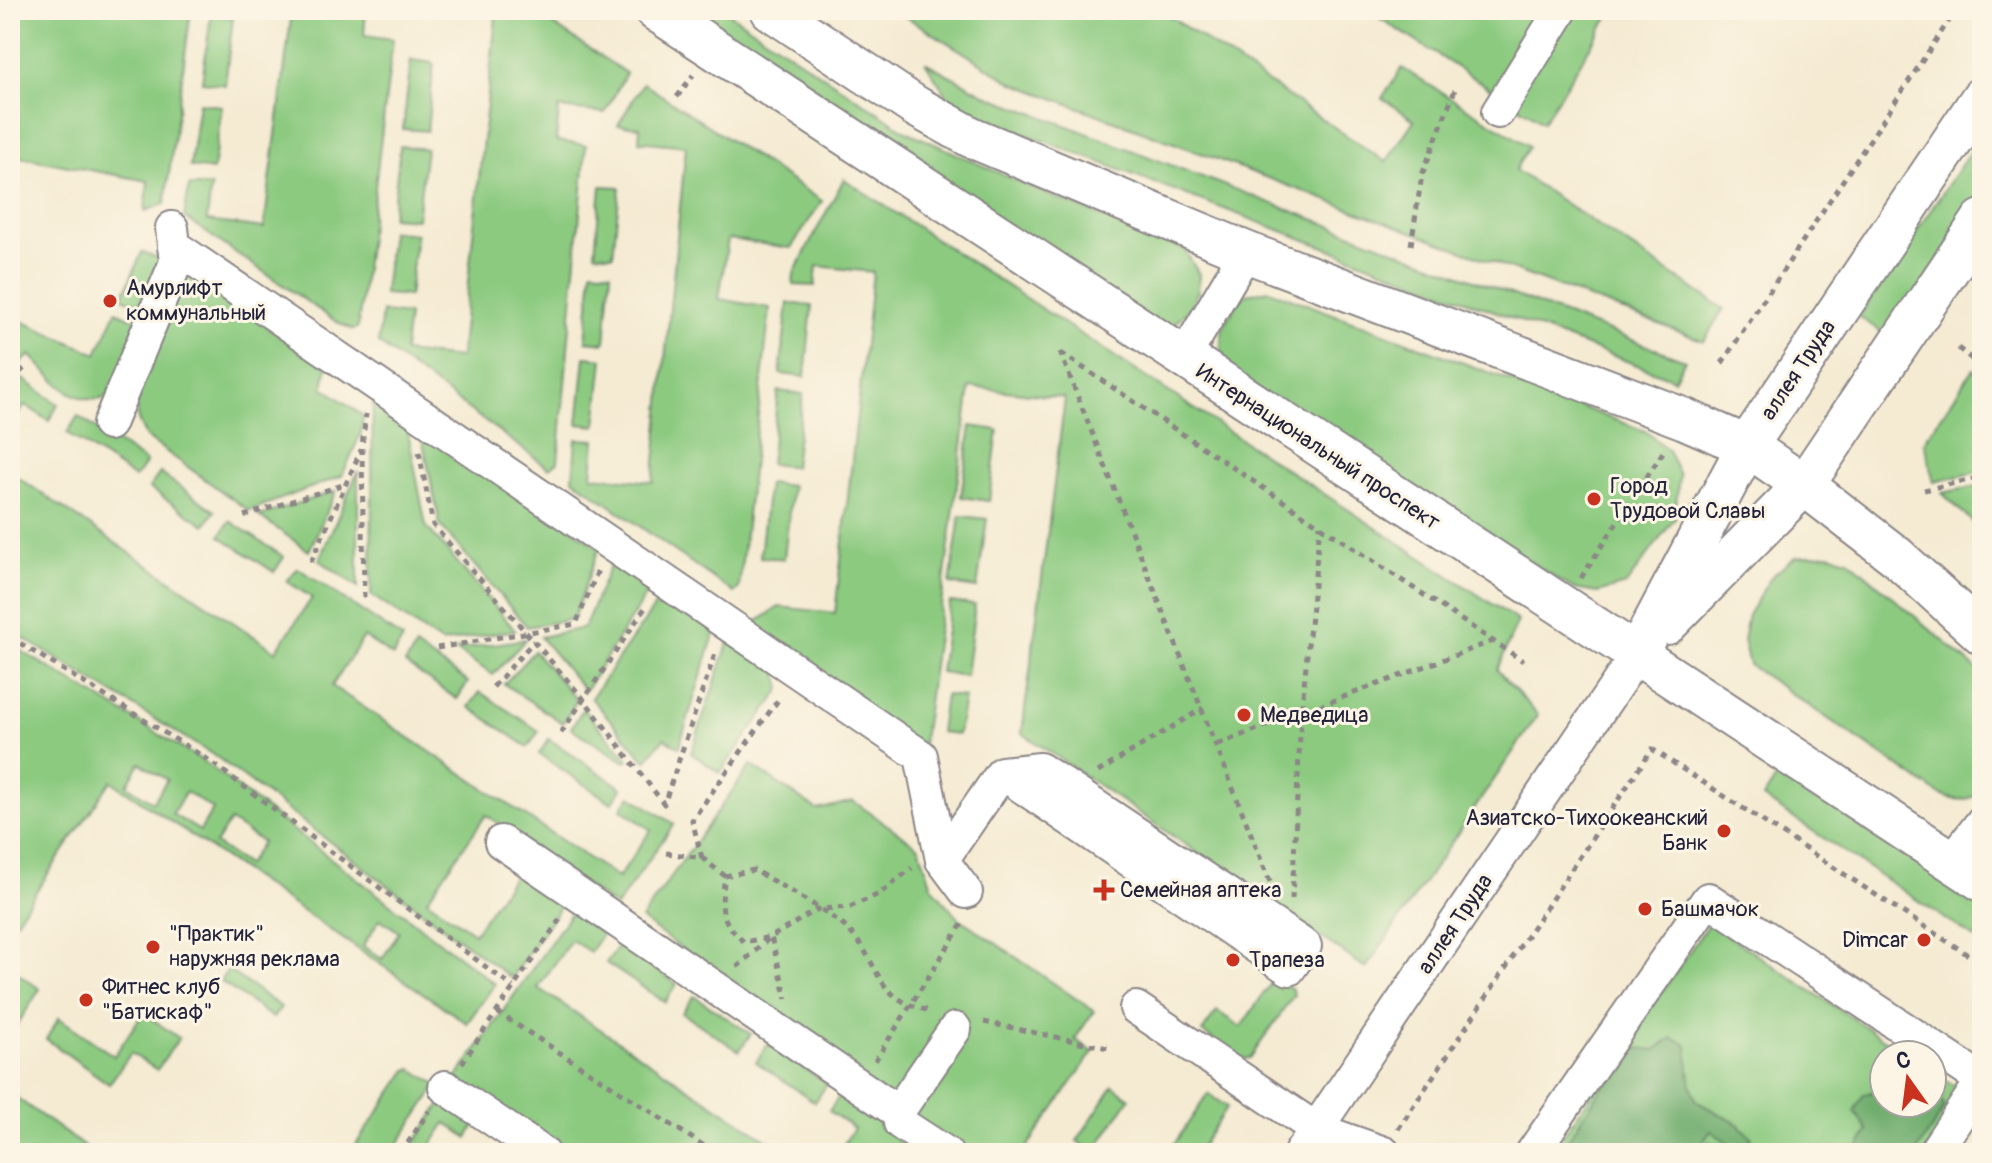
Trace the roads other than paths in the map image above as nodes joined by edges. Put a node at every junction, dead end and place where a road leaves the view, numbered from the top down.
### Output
1 (655, 10) edge
2 (771, 10) edge
3 (1561, 10) edge
4 (1982, 97) edge
5 (1498, 112) dead end
6 (1982, 220) edge
7 (1246, 252) junction
8 (1183, 359) junction
9 (109, 424) dead end
10 (1747, 446) junction
11 (1804, 485) junction
12 (1982, 634) edge
13 (1636, 656) junction
14 (1002, 773) junction
15 (1982, 822) edge
16 (501, 842) dead end
17 (940, 851) junction
18 (1967, 871) edge
19 (968, 902) road end
20 (1136, 1008) dead end
21 (954, 1020) road end
22 (1982, 1081) edge
23 (445, 1087) road end
24 (898, 1112) junction
25 (1308, 1141) edge
26 (1383, 1152) edge
27 (543, 1153) edge
28 (946, 1153) edge
29 (1532, 1153) edge
30 (1934, 1153) edge

1 - 8 main road, Интернациональный проспект
2 - 7 main road
3 - 5 street
4 - 10 main road, аллея Труда
6 - 11 main road, аллея Труда
7 - 8 street
7 - 10 main road
8 - 13 main road, Интернациональный проспект
9 - 17 street
10 - 11 main road
10 - 13 main road, аллея Труда
11 - 12 main road
11 - 13 main road, аллея Труда
13 - 18 main road, Интернациональный проспект
13 - 25 street, аллея Труда
14 - 14 street
14 - 17 street
15 - 18 street
16 - 24 street
17 - 19 street
20 - 25 street
21 - 24 street
22 - 29 street
22 - 30 street
23 - 27 street
24 - 28 street
25 - 26 street

